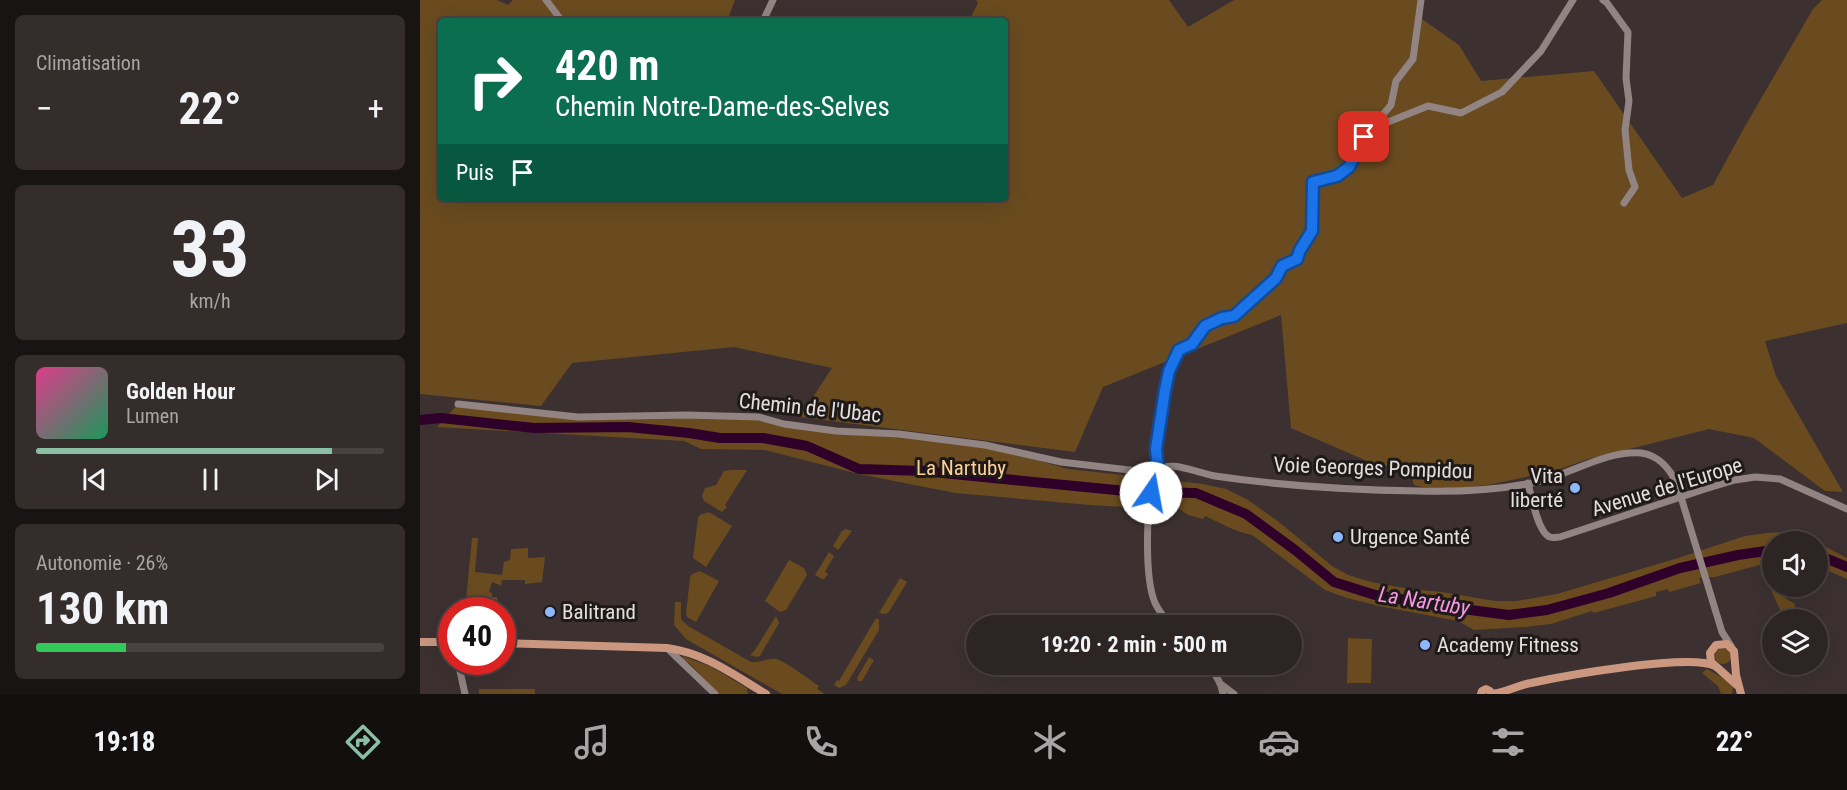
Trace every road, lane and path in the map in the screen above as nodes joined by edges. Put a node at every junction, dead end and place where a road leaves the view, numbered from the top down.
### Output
1 (546, 0) edge
2 (773, 0) edge
3 (1421, 0) edge
4 (1573, 0) edge
5 (1602, 0) edge
6 (560, 18) edge
7 (764, 18) edge
8 (1371, 129) junction
9 (1624, 203) dead end
10 (458, 404) dead end
11 (1156, 473) junction
12 (1528, 483) junction
13 (1681, 497) junction
14 (1847, 509) edge
15 (1164, 615) edge
16 (1722, 632) junction
17 (420, 642) edge
18 (438, 642) edge
19 (516, 643) edge
20 (1732, 647) junction
21 (666, 648) junction
22 (1713, 649) junction
23 (1735, 661) junction
24 (1685, 662) junction
25 (1717, 667) junction
26 (461, 675) edge
27 (1215, 675) edge
28 (1222, 685) junction
29 (1740, 690) edge
30 (465, 694) edge
31 (715, 694) edge
32 (766, 694) edge
33 (1223, 694) edge
34 (1234, 694) edge
35 (1481, 694) edge
36 (1491, 694) edge

1 - 6 street
2 - 7 street
3 - 8 street
4 - 8 street
5 - 9 street
8 - 11 street
10 - 11 street, Chemin de l'Ubac
11 - 12 street, Voie Georges Pompidou
11 - 15 street
12 - 13 street, Voie Georges Pompidou
12 - 13 street, Avenue de l'Europe
13 - 14 street, Avenue de l'Europe
13 - 16 street, Voie Georges Pompidou
16 - 20 street, Voie Georges Pompidou
16 - 22 street
17 - 18 main road
19 - 21 main road
20 - 22 main road
20 - 23 main road
21 - 31 street
21 - 32 main road
22 - 24 main road
22 - 25 main road
23 - 25 main road
23 - 29 main road
24 - 25 main road
24 - 36 main road
25 - 29 main road
26 - 30 street
27 - 28 street
28 - 33 street
28 - 34 street
35 - 36 main road

